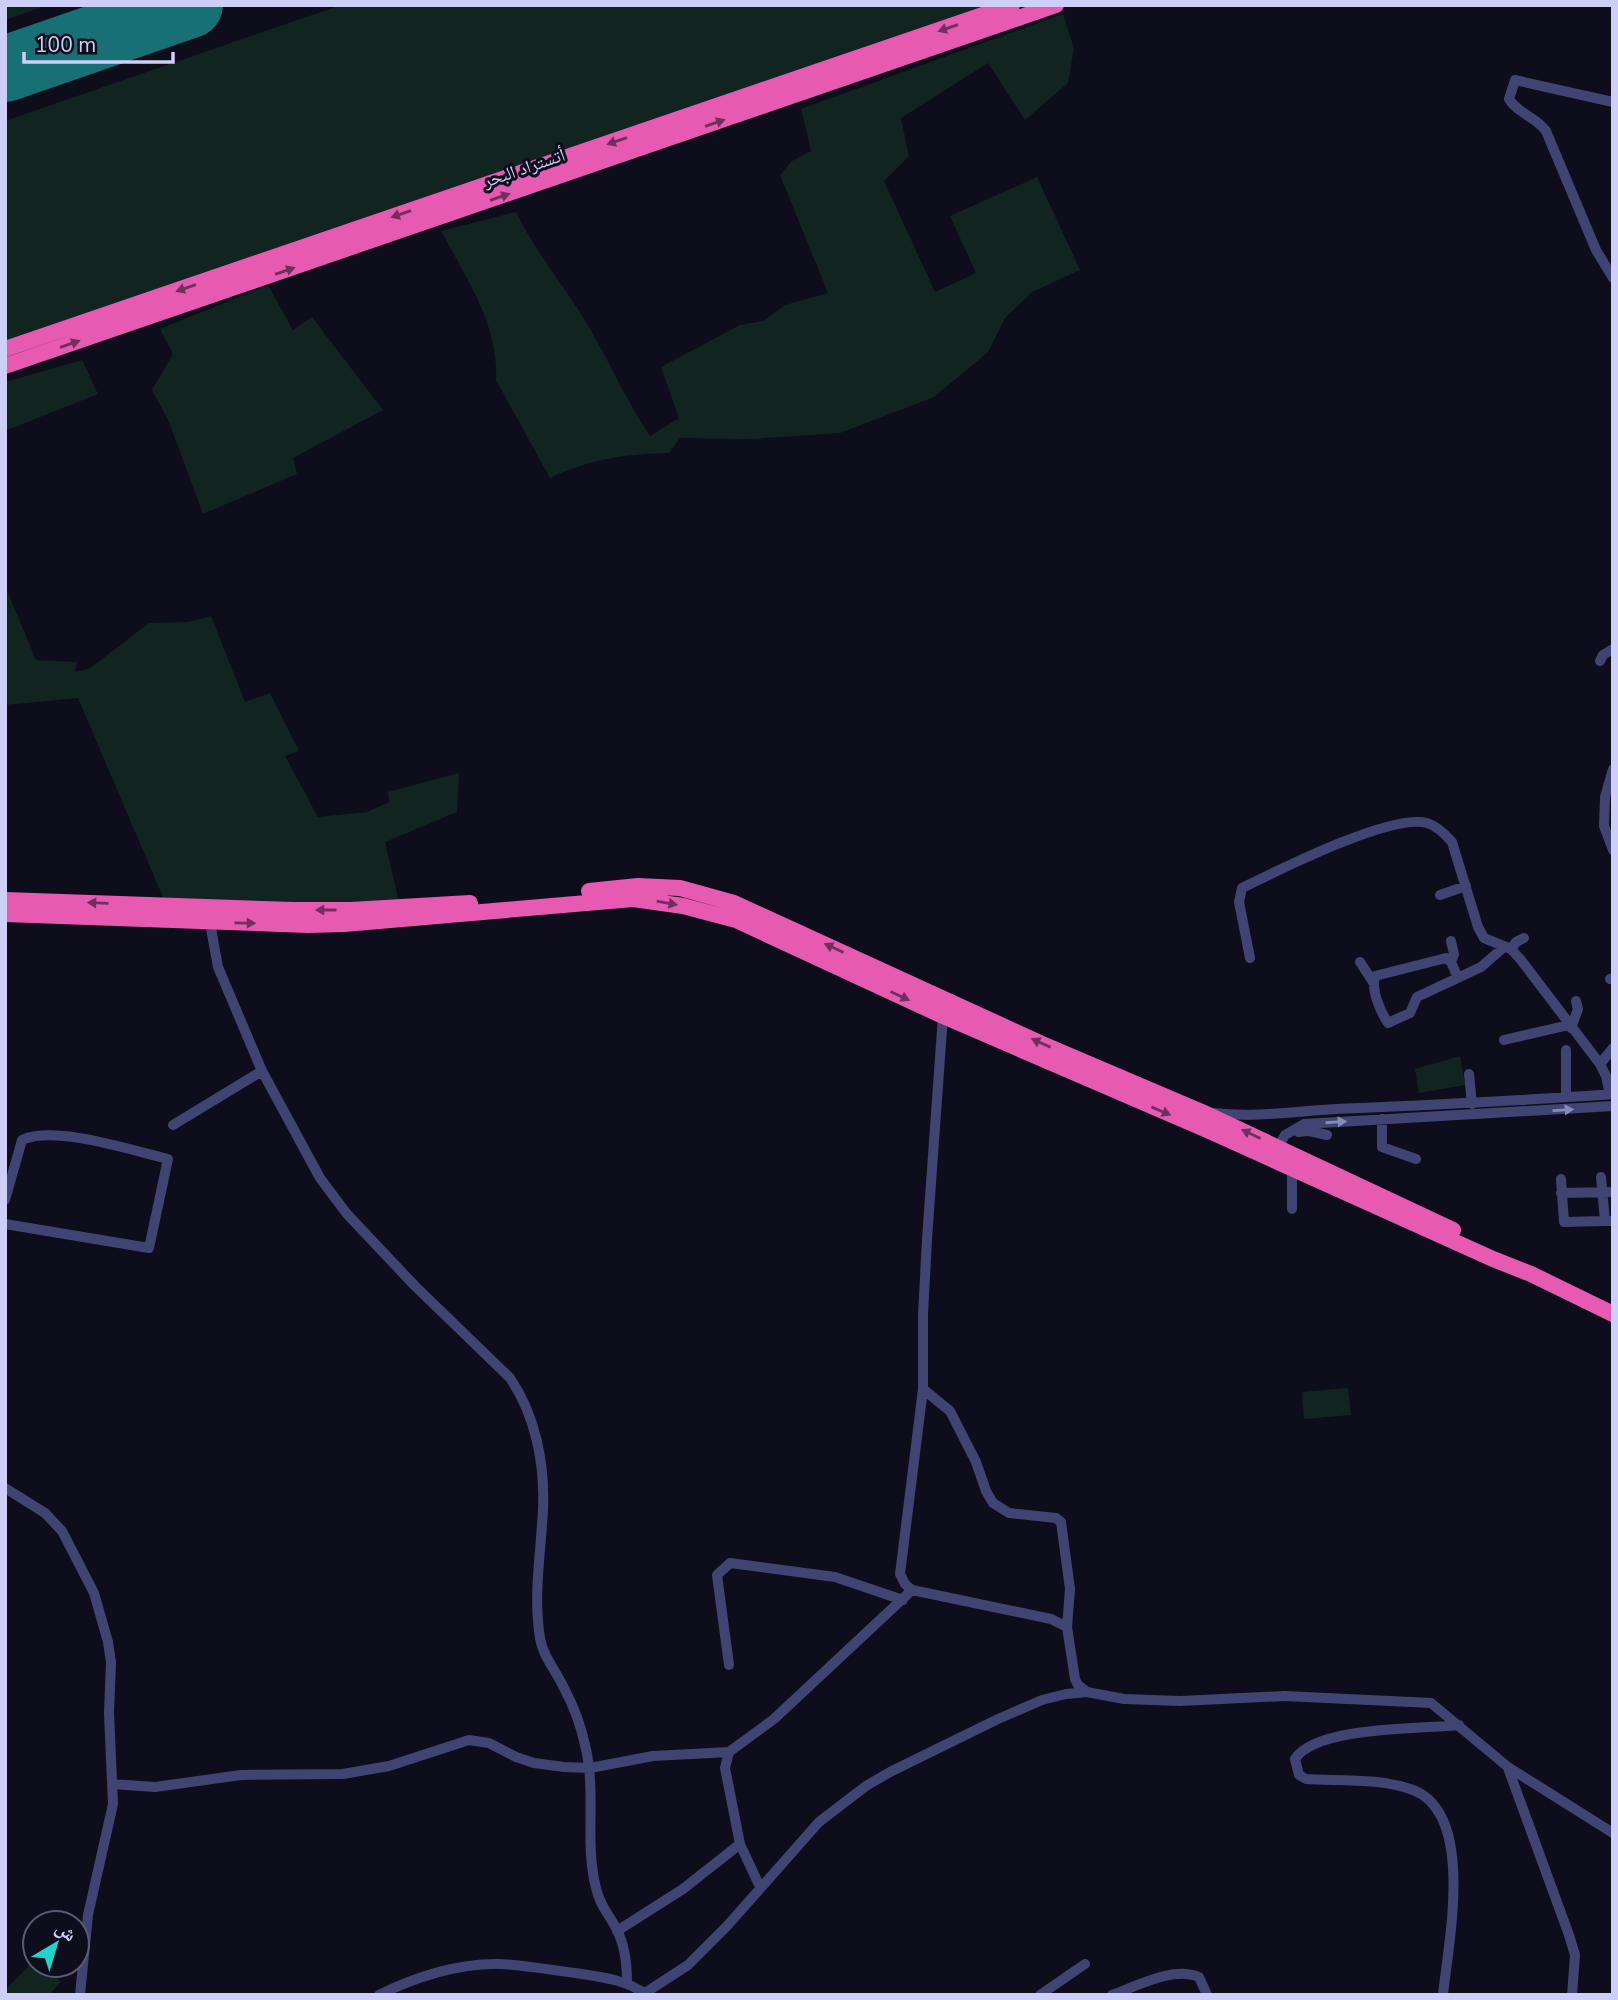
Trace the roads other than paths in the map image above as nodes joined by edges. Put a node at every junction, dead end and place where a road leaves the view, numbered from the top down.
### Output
1 (1012, 5) edge
2 (1056, 5) edge
3 (1613, 102) edge
4 (1613, 278) edge
5 (5, 349) edge
6 (5, 366) edge
7 (1613, 649) edge
8 (1600, 661) dead end
9 (1613, 769) edge
10 (1613, 850) edge
11 (1466, 886) junction
12 (1440, 895) dead end
13 (5, 900) edge
14 (5, 914) edge
15 (210, 923) junction
16 (1524, 938) dead end
17 (1451, 941) dead end
18 (1508, 948) junction
19 (1250, 958) dead end
20 (1360, 962) dead end
21 (1451, 962) junction
22 (1458, 978) junction
23 (1373, 982) junction
24 (1576, 1000) dead end
25 (943, 1016) junction
26 (1570, 1026) junction
27 (1504, 1040) dead end
28 (1613, 1048) edge
29 (1566, 1050) dead end
30 (1600, 1064) junction
31 (262, 1070) junction
32 (1469, 1074) dead end
33 (1611, 1094) edge
34 (1566, 1097) junction
35 (1472, 1104) junction
36 (1613, 1107) edge
37 (1202, 1112) junction
38 (1382, 1119) junction
39 (173, 1125) dead end
40 (1326, 1135) dead end
41 (1282, 1141) junction
42 (1416, 1159) dead end
43 (1292, 1168) junction
44 (1601, 1177) dead end
45 (1561, 1179) dead end
46 (1608, 1192) edge
47 (1561, 1193) junction
48 (5, 1200) edge
49 (1292, 1209) dead end
50 (1609, 1221) edge
51 (5, 1224) edge
52 (1531, 1274) junction
53 (1613, 1314) edge
54 (923, 1389) junction
55 (5, 1488) edge
56 (912, 1590) junction
57 (903, 1600) junction
58 (1068, 1627) junction
59 (729, 1665) dead end
60 (1075, 1674) junction
61 (1087, 1692) junction
62 (1066, 1694) junction
63 (1459, 1725) junction
64 (729, 1752) junction
65 (1508, 1767) junction
66 (590, 1768) junction
67 (112, 1784) junction
68 (1613, 1833) edge
69 (740, 1844) junction
70 (760, 1887) junction
71 (617, 1931) junction
72 (1085, 1964) dead end
73 (626, 1982) junction
74 (646, 1994) edge
75 (80, 1995) edge
76 (379, 1995) edge
77 (1040, 1995) edge
78 (1112, 1995) edge
79 (1208, 1995) edge
80 (1443, 1995) edge
81 (1572, 1995) edge

1 -> 5 highway, أتستراد البحر
6 -> 2 highway, أتستراد البحر
3 - 4 street
7 - 8 street
9 - 10 street
11 - 12 street
11 - 18 street
11 - 19 street
37 -> 13 highway
14 - 15 highway
15 -> 25 highway
15 - 31 street
16 - 18 street
17 - 21 street
18 - 22 street
18 - 26 street
20 - 23 street
21 - 22 street
21 - 23 street
22 - 23 street
24 - 26 street
25 -> 43 highway
25 - 54 street
26 - 27 street
26 - 30 street
28 - 30 street
29 - 34 street
30 - 33 street
31 - 39 street
31 - 66 street
32 - 35 street
33 - 34 street
34 - 35 street
35 - 37 street
38 -> 36 street
41 -> 37 highway
41 -> 38 street
38 - 42 street
40 - 41 street
41 - 52 highway
43 - 49 street
43 - 52 highway
44 - 46 street
45 - 47 street
46 - 47 street
46 - 50 street
47 - 50 street
48 - 51 street
52 - 53 highway
54 - 56 street
54 - 58 street
55 - 67 street
56 - 57 street
56 - 58 street
57 - 59 street
57 - 64 street
58 - 60 street
60 - 61 street
60 - 62 street
61 - 62 street
61 - 63 street
62 - 70 street
63 - 65 street
63 - 80 street
64 - 66 street
64 - 69 street
65 - 68 street
65 - 81 street
66 - 67 street
66 - 71 street
67 - 75 street
69 - 70 street
69 - 71 street
70 - 74 street
71 - 73 street
72 - 77 street
73 - 74 street
73 - 76 street
78 - 79 street

